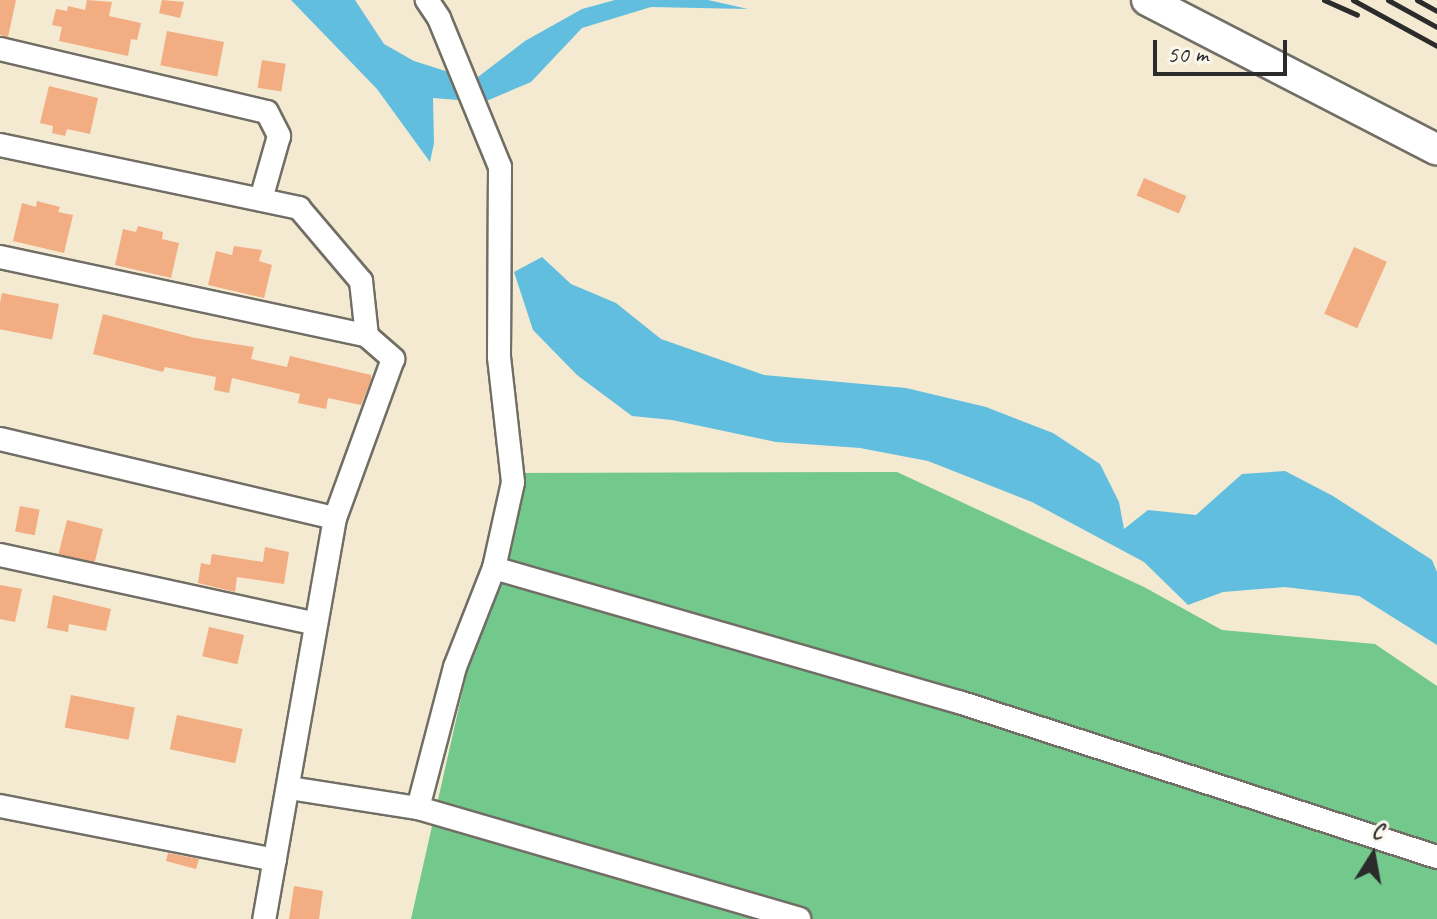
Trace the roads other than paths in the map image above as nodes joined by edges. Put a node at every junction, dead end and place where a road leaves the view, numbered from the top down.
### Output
1 (427, 0) edge
2 (1147, 0) edge
3 (0, 49) edge
4 (0, 145) edge
5 (1437, 150) edge
6 (261, 199) junction
7 (0, 257) edge
8 (367, 336) junction
9 (0, 439) edge
10 (335, 518) junction
11 (0, 555) edge
12 (494, 568) junction
13 (316, 624) junction
14 (290, 788) junction
15 (0, 806) edge
16 (418, 808) junction
17 (1437, 857) edge
18 (275, 860) junction
19 (264, 919) edge
20 (799, 919) edge

1 - 12 street
2 - 5 street
3 - 6 street
4 - 6 street
6 - 8 street
7 - 8 street
8 - 10 street
9 - 10 street
10 - 13 street
11 - 13 street
12 - 16 street
12 - 17 street
13 - 14 street
14 - 16 street
14 - 18 street
15 - 18 street
16 - 20 street
18 - 19 street

